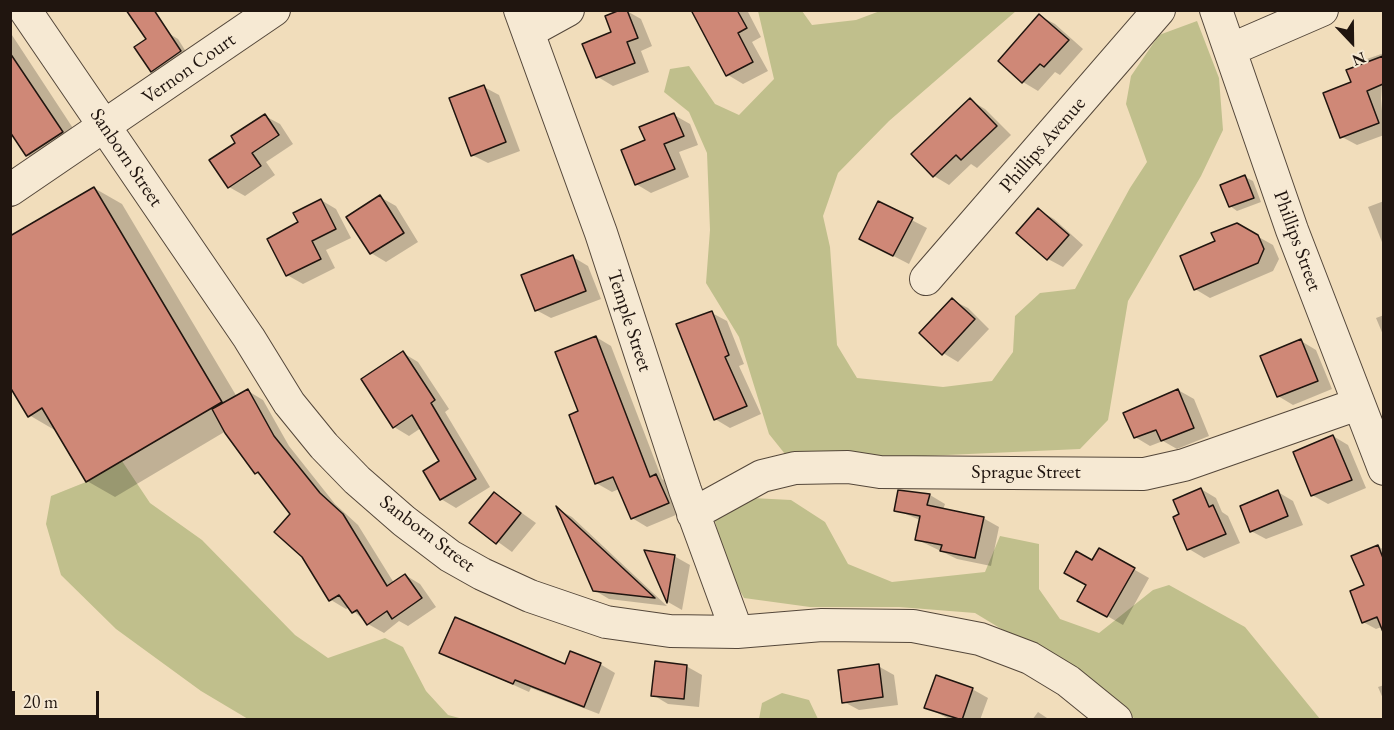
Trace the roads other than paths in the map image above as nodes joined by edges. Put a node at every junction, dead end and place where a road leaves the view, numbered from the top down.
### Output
1 (25, 10) edge
2 (274, 10) edge
3 (568, 10) edge
4 (1160, 10) edge
5 (1216, 10) edge
6 (1322, 10) edge
7 (524, 21) edge
8 (1232, 49) junction
9 (105, 127) junction
10 (10, 190) edge
11 (926, 279) dead end
12 (1358, 404) junction
13 (1383, 469) edge
14 (693, 513) junction
15 (737, 632) junction
16 (1116, 720) edge

1 - 9 street, Sanborn Street
2 - 9 street, Vernon Court
3 - 7 street
4 - 11 street, Phillips Avenue
5 - 8 street, Phillips Street
6 - 8 street
7 - 14 street, Temple Street
8 - 12 street, Phillips Street
9 - 10 street, Vernon Court
9 - 15 street, Sanborn Street
12 - 13 street, Phillips Street
12 - 14 street, Sprague Street
14 - 15 street, Temple Street
15 - 16 street, Sanborn Street

